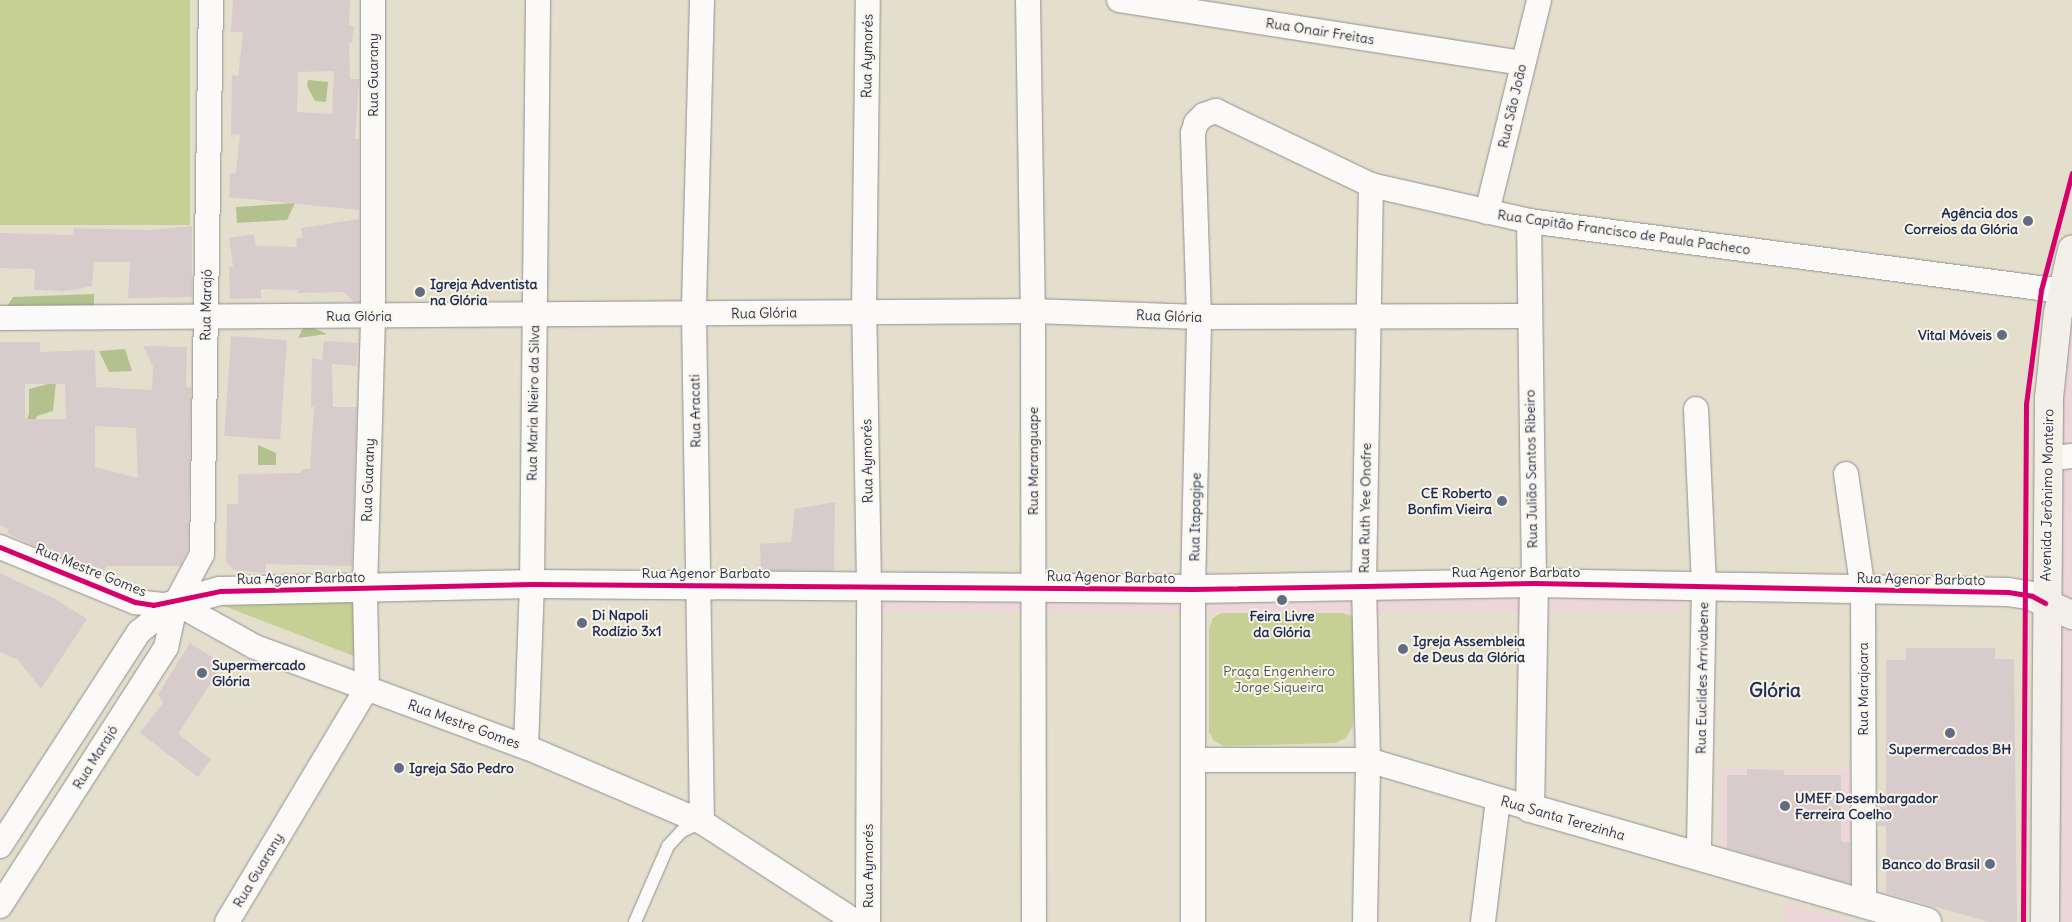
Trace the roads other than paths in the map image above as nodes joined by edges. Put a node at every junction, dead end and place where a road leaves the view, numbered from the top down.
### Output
1 (211, 0) edge
2 (373, 0) edge
3 (538, 0) edge
4 (702, 0) edge
5 (868, 0) edge
6 (1028, 0) edge
7 (1119, 0) edge
8 (1539, 0) edge
9 (1522, 63) junction
10 (1204, 115) joint
11 (1371, 185) junction
12 (1487, 212) junction
13 (1529, 221) junction
14 (2072, 250) edge
15 (2062, 291) junction
16 (1033, 310) junction
17 (864, 311) junction
18 (694, 315) junction
19 (206, 316) junction
20 (373, 316) junction
21 (534, 316) junction
22 (1528, 316) junction
23 (1199, 317) junction
24 (0, 318) edge
25 (1369, 319) junction
26 (1696, 409) dead end
27 (2060, 457) edge
28 (1846, 474) dead end
29 (0, 547) edge
30 (1534, 583) junction
31 (532, 584) junction
32 (696, 584) junction
33 (1364, 584) junction
34 (869, 585) junction
35 (1704, 586) junction
36 (1032, 588) junction
37 (365, 589) junction
38 (1193, 590) junction
39 (1863, 590) junction
40 (176, 602) junction
41 (2045, 603) junction
42 (2072, 615) edge
43 (367, 688) junction
44 (526, 747) junction
45 (1193, 760) junction
46 (1368, 760) junction
47 (1498, 799) junction
48 (1530, 808) junction
49 (702, 822) junction
50 (0, 846) edge
51 (1699, 856) junction
52 (0, 906) edge
53 (1864, 906) junction
54 (227, 922) edge
55 (635, 922) edge
56 (856, 922) edge
57 (868, 922) edge
58 (1034, 922) edge
59 (1193, 922) edge
60 (1365, 922) edge
61 (1483, 922) edge
62 (1927, 922) edge
63 (2045, 922) edge

1 - 19 street, Rua Marajó
2 - 20 street, Rua Guarany
3 - 21 street, Rua Maria Nieiro da Silva
4 - 18 street, Rua Aracati
5 - 17 street, Rua Aymorés
6 - 16 street, Rua Maranguape
7 - 9 street, Rua Onair Freitas
8 - 9 street, Rua São João
9 - 12 street, Rua São João
10 - 11 street, Rua Capitão Francisco de Paula Pacheco
10 - 23 street, Rua Itapagipe
11 - 12 street, Rua Capitão Francisco de Paula Pacheco
11 - 25 street, Rua Ruth Yee Onofre
12 - 13 street, Rua Capitão Francisco de Paula Pacheco
13 - 15 street, Rua Capitão Francisco de Paula Pacheco
13 - 22 street, Rua Julião Santos Ribeiro
14 - 15 main road, Avenida Jerônimo Monteiro
15 - 27 main road, Avenida Jerônimo Monteiro
16 - 17 street, Rua Glória
16 - 23 street, Rua Glória
16 - 36 street, Rua Maranguape
17 - 18 street, Rua Glória
17 - 34 street, Rua Aymorés
18 - 21 street, Rua Glória
18 - 32 street, Rua Aracati
19 - 20 street, Rua Glória
19 - 24 street, Rua Glória
19 - 40 street, Rua Marajó
20 - 21 street, Rua Glória
20 - 37 street, Rua Guarany
21 - 31 street, Rua Maria Nieiro da Silva
22 - 25 street, Rua Glória
22 - 30 street, Rua Julião Santos Ribeiro
23 - 25 street, Rua Glória
23 - 38 street, Rua Itapagipe
25 - 33 street, Rua Ruth Yee Onofre
26 - 35 street, Rua Euclides Arrivabene
27 - 41 main road, Avenida Jerônimo Monteiro
28 - 39 street, Rua Marajoara
29 - 40 street, Rua Mestre Gomes
30 - 33 street, Rua Agenor Barbato
30 - 35 street, Rua Agenor Barbato
30 - 48 street, Rua Julião Santos Ribeiro
31 - 32 street, Rua Agenor Barbato
31 - 37 street, Rua Agenor Barbato
31 - 44 street, Rua Maria Nieiro da Silva
32 - 34 street, Rua Agenor Barbato
32 - 49 street, Rua Aracati
33 - 38 street, Rua Agenor Barbato
33 - 46 street, Rua Ruth Yee Onofre
34 - 36 street, Rua Agenor Barbato
34 - 57 street, Rua Aymorés
35 - 39 street, Rua Agenor Barbato
35 - 51 street, Rua Euclides Arrivabene
36 - 38 street, Rua Agenor Barbato
36 - 58 street, Rua Maranguape
37 - 40 street, Rua Agenor Barbato
37 - 43 street, Rua Guarany
38 - 45 street, Rua Itapagipe
39 - 41 street, Rua Agenor Barbato
39 - 53 street, Rua Marajoara
40 - 43 street, Rua Mestre Gomes
40 - 50 street, Rua Marajó
40 - 52 street, Rua Marajó
41 - 42 main road
41 - 63 main road, Avenida Jerônimo Monteiro
43 - 44 street, Rua Mestre Gomes
43 - 54 street, Rua Guarany
44 - 49 street, Rua Mestre Gomes
45 - 46 street, Rua Santa Terezinha
45 - 59 street, Rua Itapagipe
46 - 47 street, Rua Santa Terezinha
46 - 60 street, Rua Ruth Yee Onofre
47 - 48 street, Rua Santa Terezinha
47 - 61 street
48 - 51 street, Rua Santa Terezinha
49 - 55 lane
49 - 56 street, Rua Mestre Gomes
51 - 53 street, Rua Santa Terezinha
53 - 62 street, Rua Santa Terezinha

